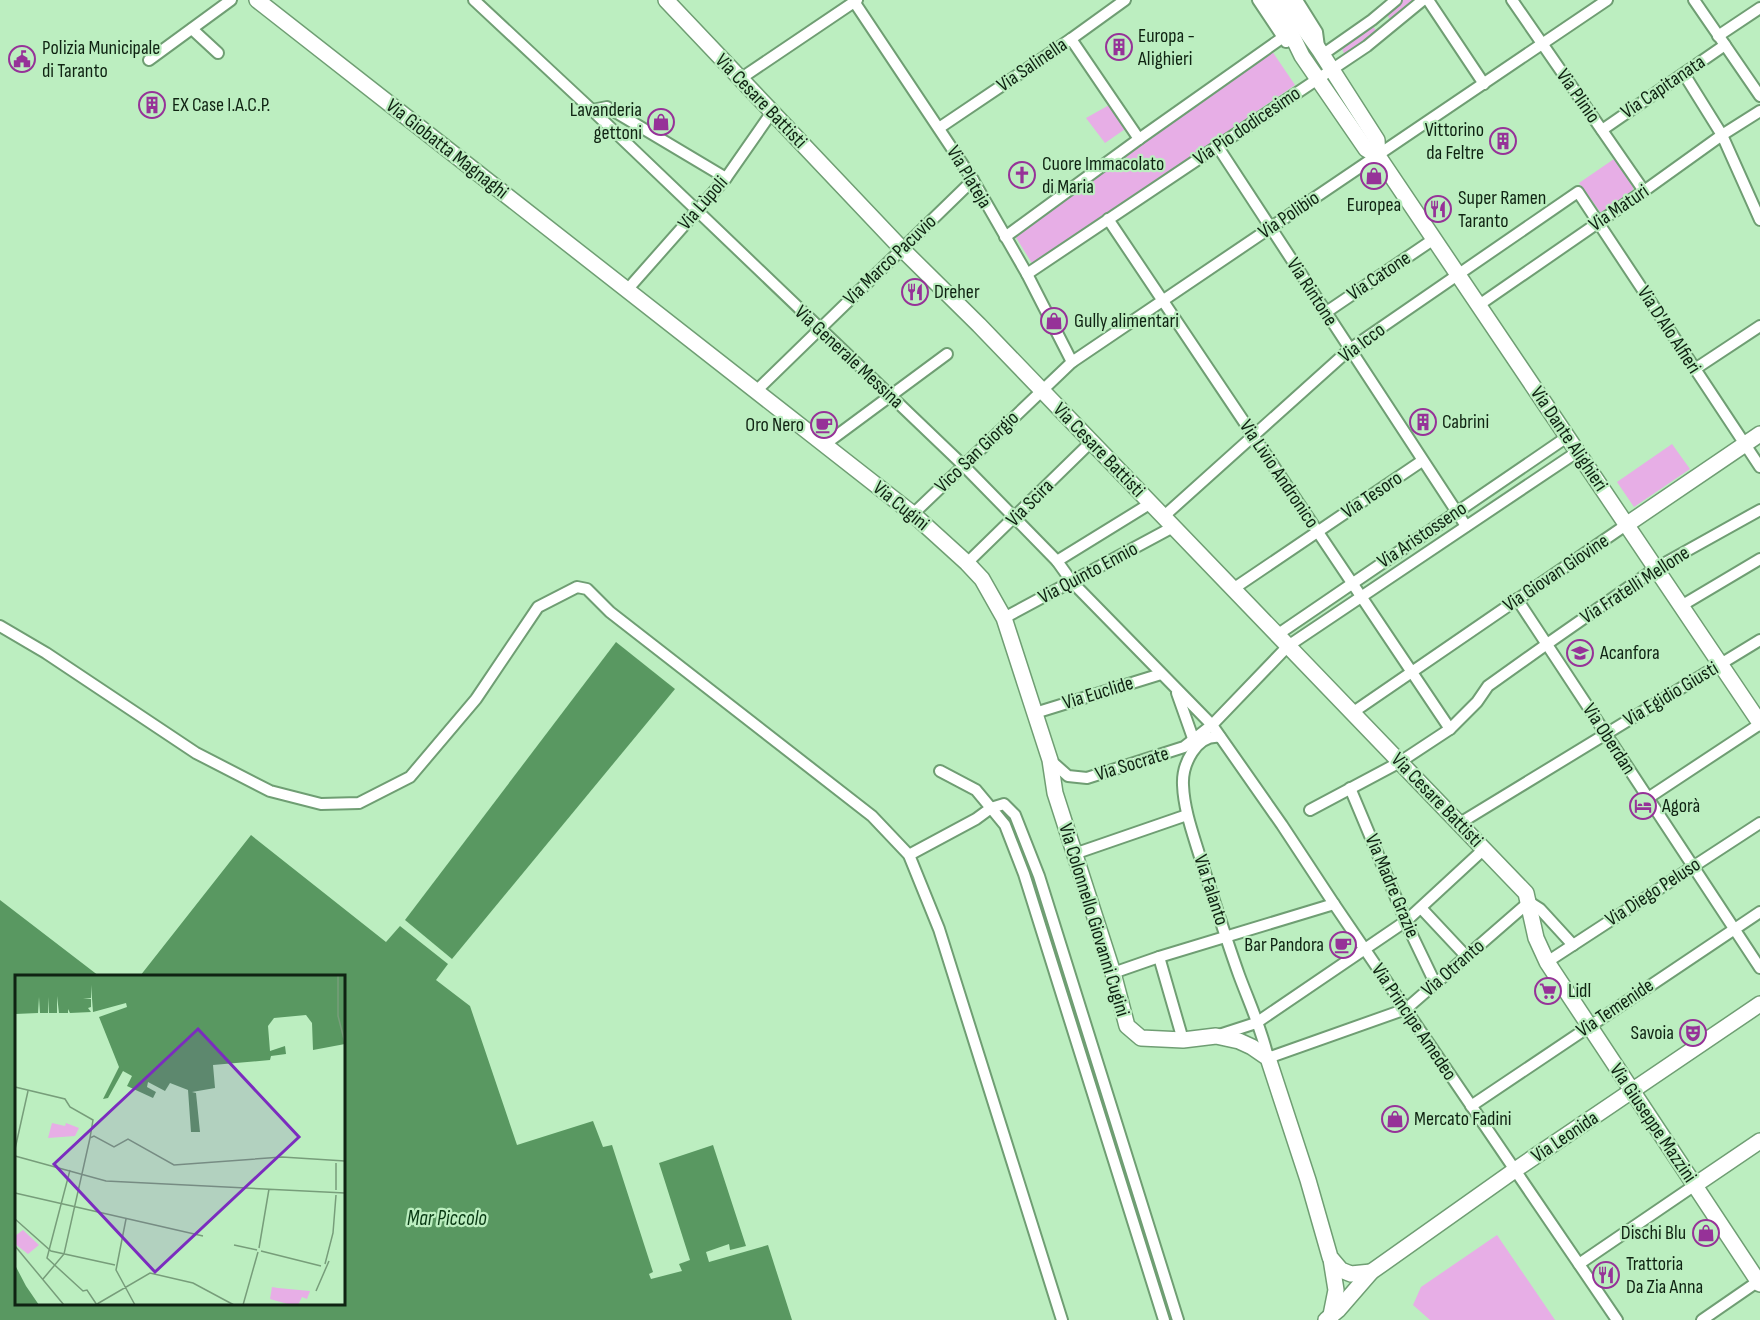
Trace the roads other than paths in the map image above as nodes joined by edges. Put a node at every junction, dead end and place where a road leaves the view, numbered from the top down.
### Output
1 (231, 0) edge
2 (257, 0) edge
3 (474, 0) edge
4 (666, 0) edge
5 (1258, 0) edge
6 (1271, 0) edge
7 (1284, 0) edge
8 (1296, 0) edge
9 (1396, 0) edge
10 (1423, 0) edge
11 (1428, 0) edge
12 (1512, 0) edge
13 (1607, 0) edge
14 (1694, 0) edge
15 (855, 1) edge
16 (1117, 2) edge
17 (1760, 8) edge
18 (1372, 20) junction
19 (195, 32) junction
20 (1382, 34) junction
21 (1282, 38) junction
22 (1071, 39) junction
23 (1722, 40) junction
24 (1542, 45) junction
25 (218, 53) dead end
26 (1321, 53) junction
27 (1302, 56) junction
28 (149, 60) dead end
29 (1324, 73) junction
30 (1684, 74) junction
31 (740, 79) junction
32 (1484, 84) junction
33 (1760, 96) edge
34 (592, 110) junction
35 (1760, 111) edge
36 (772, 112) junction
37 (939, 128) junction
38 (1602, 130) junction
39 (1722, 135) junction
40 (1139, 139) junction
41 (1218, 147) junction
42 (1378, 156) junction
43 (726, 178) junction
44 (973, 180) junction
45 (1644, 191) junction
46 (1578, 192) joint
47 (1757, 203) edge
48 (696, 211) junction
49 (1108, 219) junction
50 (1760, 220) edge
51 (1598, 223) junction
52 (1270, 227) junction
53 (1005, 237) junction
54 (1434, 239) junction
55 (901, 248) junction
56 (1027, 274) junction
57 (1458, 276) junction
58 (632, 293) junction
59 (1163, 302) junction
60 (1479, 305) junction
61 (1325, 313) junction
62 (1760, 326) edge
63 (820, 329) junction
64 (1350, 349) junction
65 (947, 354) dead end
66 (1072, 362) junction
67 (1695, 369) junction
68 (756, 390) junction
69 (1041, 390) junction
70 (891, 396) junction
71 (1760, 434) edge
72 (1253, 436) junction
73 (1567, 436) junction
74 (1091, 442) junction
75 (1745, 444) junction
76 (824, 445) junction
77 (1577, 452) junction
78 (1422, 461) junction
79 (964, 466) junction
80 (1760, 467) edge
81 (1151, 503) junction
82 (1760, 510) edge
83 (1456, 511) junction
84 (913, 514) junction
85 (1015, 517) junction
86 (1168, 522) junction
87 (1626, 525) junction
88 (1466, 526) junction
89 (1317, 532) junction
90 (1760, 559) edge
91 (1057, 561) junction
92 (968, 563) junction
93 (1656, 568) junction
94 (1072, 582) junction
95 (1351, 583) junction
96 (1233, 589) junction
97 (1361, 598) junction
98 (1517, 599) junction
99 (1681, 606) junction
100 (1004, 618) junction
101 (0, 626) edge
102 (1277, 634) junction
103 (1760, 640) edge
104 (1547, 644) junction
105 (1288, 646) junction
106 (1721, 664) junction
107 (1412, 673) junction
108 (1161, 674) junction
109 (1176, 689) junction
110 (1035, 713) junction
111 (1352, 713) junction
112 (1760, 724) edge
113 (1212, 725) junction
114 (1450, 729) junction
115 (1606, 734) junction
116 (1220, 737) junction
117 (1194, 741) junction
118 (1169, 752) junction
119 (1050, 760) junction
120 (1400, 762) junction
121 (1185, 769) junction
122 (940, 771) dead end
123 (1350, 788) junction
124 (1055, 793) joint
125 (1648, 798) junction
126 (991, 808) junction
127 (1310, 810) dead end
128 (1187, 815) junction
129 (1460, 823) junction
130 (1760, 823) edge
131 (1484, 849) junction
132 (1074, 854) junction
133 (909, 855) junction
134 (1693, 866) junction
135 (1529, 902) junction
136 (1334, 904) junction
137 (1421, 908) junction
138 (1760, 912) edge
139 (1406, 921) junction
140 (1734, 929) junction
141 (1226, 938) junction
142 (1573, 945) junction
143 (1364, 949) junction
144 (1466, 956) junction
145 (1159, 957) junction
146 (1547, 962) junction
147 (1760, 968) edge
148 (1113, 973) junction
149 (1435, 983) junction
150 (1760, 1004) edge
151 (1406, 1010) junction
152 (1256, 1023) junction
153 (1589, 1025) junction
154 (1216, 1036) junction
155 (1183, 1040) junction
156 (1268, 1058) junction
157 (1633, 1092) junction
158 (1471, 1106) junction
159 (1760, 1142) edge
160 (1515, 1170) junction
161 (1695, 1185) junction
162 (1330, 1257) junction
163 (1579, 1264) junction
164 (1371, 1272) junction
165 (1760, 1282) edge
166 (1328, 1318) edge
167 (1062, 1320) edge
168 (1164, 1320) edge
169 (1178, 1320) edge
170 (1617, 1320) edge
171 (1702, 1320) edge

1 - 19 street
2 - 58 main road, Via Giobatta Magnaghi
3 - 34 street, Via Generale Messina
4 - 31 main road, Via Cesare Battisti
5 - 21 street, Via Dante Alighieri
6 - 27 main road, Via Dante Alighieri
7 - 26 main road, Via Dante Alighieri
8 - 26 street, Via Dante Alighieri
9 - 18 street
10 - 20 street, Via Pio dodicesimo
11 - 32 street
12 - 24 street, Via Plinio
13 - 24 street, Via Polibio
14 - 23 street
15 - 31 street
15 - 37 street, Via Plateja
16 - 22 street, Via Salinella
17 - 23 street, Via Capitanata
18 - 20 street
18 - 26 street
19 - 25 street
19 - 28 street
20 - 29 street, Via Pio dodicesimo
21 - 27 street, Via Dante Alighieri
21 - 40 street
22 - 37 street, Via Salinella
22 - 40 street
23 - 30 street, Via Capitanata
23 - 33 street
24 - 32 street, Via Polibio
24 - 38 street, Via Plinio
26 - 29 main road, Via Dante Alighieri
27 - 29 main road, Via Dante Alighieri
29 - 41 street, Via Pio dodicesimo
29 - 42 main road, Via Dante Alighieri
30 - 38 street, Via Capitanata
30 - 39 street
31 - 36 main road, Via Cesare Battisti
32 - 42 street, Via Polibio
34 - 43 street
34 - 48 street, Via Generale Messina
35 - 39 street, Via Maturi
36 - 43 street, Via Lùpoli
36 - 55 main road, Via Cesare Battisti
37 - 44 street, Via Plateja
38 - 45 street, Via Plinio
39 - 45 street, Via Maturi
39 - 47 street
40 - 53 street
41 - 49 street, Via Pio dodicesimo
41 - 52 street, Via Rintone
42 - 52 street, Via Polibio
42 - 54 main road, Via Dante Alighieri
43 - 48 street, Via Lùpoli
44 - 53 street, Via Plateja
44 - 55 street, Via Marco Pacuvio
45 - 51 street, Via Maturi
46 - 51 street, Via D'Alo Alfieri
46 - 57 street, Via Icco
47 - 50 street
48 - 58 street, Via Lùpoli
48 - 63 street, Via Generale Messina
49 - 56 street, Via Pio dodicesimo
49 - 59 street, Via Livio Andronico
51 - 60 street, Via Maturi
51 - 67 street, Via D'Alo Alfieri
52 - 59 street, Via Polibio
52 - 61 street, Via Rintone
53 - 56 street, Via Plateja
54 - 57 main road, Via Dante Alighieri
54 - 61 street, Via Catone
55 - 63 street, Via Marco Pacuvio
55 - 69 main road, Via Cesare Battisti
56 - 66 street, Via Plateja
57 - 60 main road, Via Dante Alighieri
57 - 64 street, Via Icco
58 - 68 main road, Via Cugini
59 - 66 street, Via Polibio
59 - 72 street, Via Livio Andronico
60 - 73 main road, Via Dante Alighieri
61 - 64 street, Via Rintone
62 - 67 street
63 - 68 street, Via Marco Pacuvio
63 - 70 street, Via Generale Messina
64 - 72 street, Via Icco
64 - 78 street, Via Rintone
65 - 70 street
66 - 69 street, Via Polibio
67 - 75 street, Via D'Alo Alfieri
68 - 76 main road, Via Cugini
69 - 74 main road, Via Cesare Battisti
69 - 79 street, Vico San Giorgio
70 - 76 street
70 - 79 street, Via Generale Messina
71 - 75 main road, Via Giovan Giovine
72 - 86 street, Via Icco
72 - 89 street, Via Livio Andronico
73 - 77 main road, Via Dante Alighieri
73 - 83 street, Via Aristosseno
74 - 81 main road, Via Cesare Battisti
74 - 85 street, Via Scira
75 - 80 street, Via D'Alo Alfieri
75 - 87 main road, Via Giovan Giovine
76 - 84 main road, Via Cugini
77 - 87 main road, Via Dante Alighieri
77 - 88 street, Via Aristosseno
78 - 83 street, Via Rintone
78 - 89 street, Via Tesoro
79 - 84 street, Vico San Giorgio
79 - 85 street, Via Generale Messina
81 - 86 main road, Via Cesare Battisti
81 - 91 street
82 - 93 street, Via Fratelli Mellone
83 - 88 street, Via Rintone
83 - 95 street, Via Aristosseno
84 - 92 main road, Via Cugini
85 - 91 street, Via Generale Messina
85 - 92 street, Via Scira
86 - 94 street, Via Quinto Ennio
86 - 96 main road, Via Cesare Battisti
87 - 93 main road, Via Dante Alighieri
87 - 98 street, Via Giovan Giovine
88 - 97 street, Via Aristosseno
89 - 95 street, Via Livio Andronico
89 - 96 street, Via Tesoro
90 - 99 street
91 - 94 street, Via Generale Messina
92 - 100 main road, Via Cugini
93 - 99 main road, Via Dante Alighieri
93 - 104 street, Via Fratelli Mellone
94 - 100 street, Via Quinto Ennio
94 - 108 street, Via Generale Messina
95 - 97 street, Via Livio Andronico
95 - 102 street, Via Aristosseno
96 - 102 main road, Via Cesare Battisti
97 - 105 street, Via Aristosseno
97 - 107 street, Via Livio Andronico
98 - 104 street, Via Oberdan
98 - 107 street, Via Giovan Giovine
99 - 106 main road, Via Dante Alighieri
100 - 110 main road, Via Cugini
101 - 133 street
102 - 105 main road, Via Cesare Battisti
103 - 106 street, Via Egidio Giusti
104 - 114 street, Via Fratelli Mellone
104 - 115 street, Via Oberdan
105 - 111 main road, Via Cesare Battisti
105 - 113 street
106 - 112 main road, Via Dante Alighieri
106 - 115 street, Via Egidio Giusti
107 - 111 street, Via Giovan Giovine
107 - 114 street, Via Livio Andronico
108 - 109 street, Via Generale Messina
108 - 110 street, Via Euclide
109 - 113 street, Via Generale Messina
109 - 117 street
110 - 119 main road, Via Cugini
111 - 120 main road, Via Cesare Battisti
112 - 125 street
113 - 116 street, Via Principe Amedeo
113 - 117 street, Via Socrate
114 - 120 street, Via Fratelli Mellone
115 - 125 street, Via Oberdan
115 - 129 street, Via Egidio Giusti
116 - 121 street
116 - 136 street, Via Principe Amedeo
117 - 118 street, Via Socrate
118 - 119 street, Via Socrate
118 - 121 street
119 - 124 main road, Via Cugini
120 - 123 street, Via Fratelli Mellone
120 - 129 main road, Via Cesare Battisti
121 - 128 street, Via Falanto
122 - 126 street
123 - 127 street, Via Fratelli Mellone
123 - 139 street, Via Madre Grazie
124 - 132 main road, Via Colonnello Giovanni Cugini
125 - 134 street, Via Oberdan
126 - 133 street
126 - 168 street
126 - 169 street
128 - 132 street
128 - 141 street, Via Falanto
129 - 131 main road, Via Cesare Battisti
130 - 134 street, Via Diego Peluso
131 - 135 main road, Via Cesare Battisti
131 - 137 street
132 - 148 main road, Via Colonnello Giovanni Cugini
133 - 167 street
134 - 140 street, Via Oberdan
134 - 142 street, Via Diego Peluso
135 - 142 street
135 - 144 street, Via Otranto
135 - 146 main road, Via Giuseppe Mazzini
136 - 141 street
136 - 143 street, Via Principe Amedeo
137 - 139 street
137 - 144 street
138 - 140 street, Via Temenide
139 - 143 street
139 - 149 street, Via Madre Grazie
140 - 147 street, Via Oberdan
140 - 153 street, Via Temenide
141 - 145 street
141 - 152 street, Via Falanto
142 - 146 street, Via Diego Peluso
143 - 151 street, Via Principe Amedeo
143 - 152 street
144 - 149 street, Via Otranto
145 - 148 street
145 - 155 street
146 - 153 main road, Via Giuseppe Mazzini
148 - 155 main road, Via Colonnello Giovanni Cugini
149 - 151 street, Via Otranto
150 - 157 main road, Via Leonida
151 - 156 street, Via Otranto
151 - 158 street, Via Principe Amedeo
152 - 154 street
152 - 156 street, Via Falanto
153 - 157 main road, Via Giuseppe Mazzini
153 - 158 street, Via Temenide
154 - 155 main road, Via Colonnello Giovanni Cugini
154 - 156 main road
156 - 162 main road, Via Falanto
157 - 160 main road, Via Leonida
157 - 161 main road, Via Giuseppe Mazzini
158 - 160 street, Via Principe Amedeo
159 - 161 main road
160 - 163 street, Via Principe Amedeo
160 - 164 main road, Via Leonida
161 - 163 street
161 - 165 main road, Via Giuseppe Mazzini
162 - 164 main road
162 - 166 main road, Via Falanto
163 - 170 street, Via Principe Amedeo
164 - 166 main road, Via Falanto
165 - 171 street

